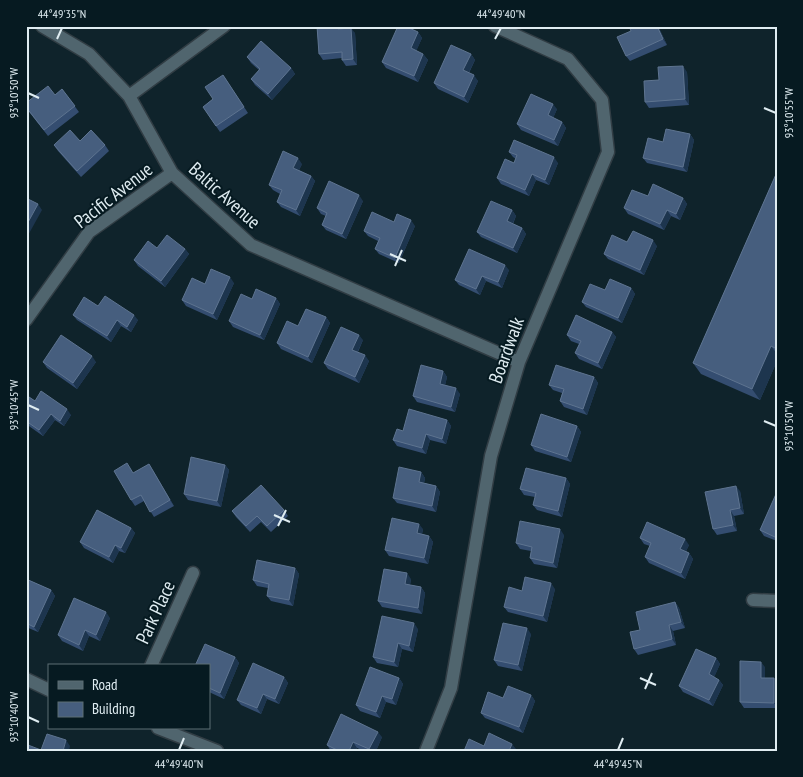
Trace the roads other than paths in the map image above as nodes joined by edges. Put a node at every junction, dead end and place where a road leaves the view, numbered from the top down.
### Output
1 (42, 26) edge
2 (224, 26) edge
3 (495, 26) edge
4 (129, 96) junction
5 (172, 172) junction
6 (26, 320) edge
7 (519, 362) junction
8 (193, 573) dead end
9 (753, 600) dead end
10 (777, 601) edge
11 (152, 664) edge
12 (26, 679) edge
13 (48, 690) edge
14 (163, 730) edge
15 (217, 751) edge
16 (426, 751) edge

1 - 4 street, Baltic Avenue
2 - 4 street
3 - 7 street, Boardwalk
4 - 5 street, Baltic Avenue
5 - 6 street, Pacific Avenue
5 - 7 street, Baltic Avenue
7 - 16 street, Boardwalk
8 - 11 street, Park Place
9 - 10 street
12 - 13 street
14 - 15 street

